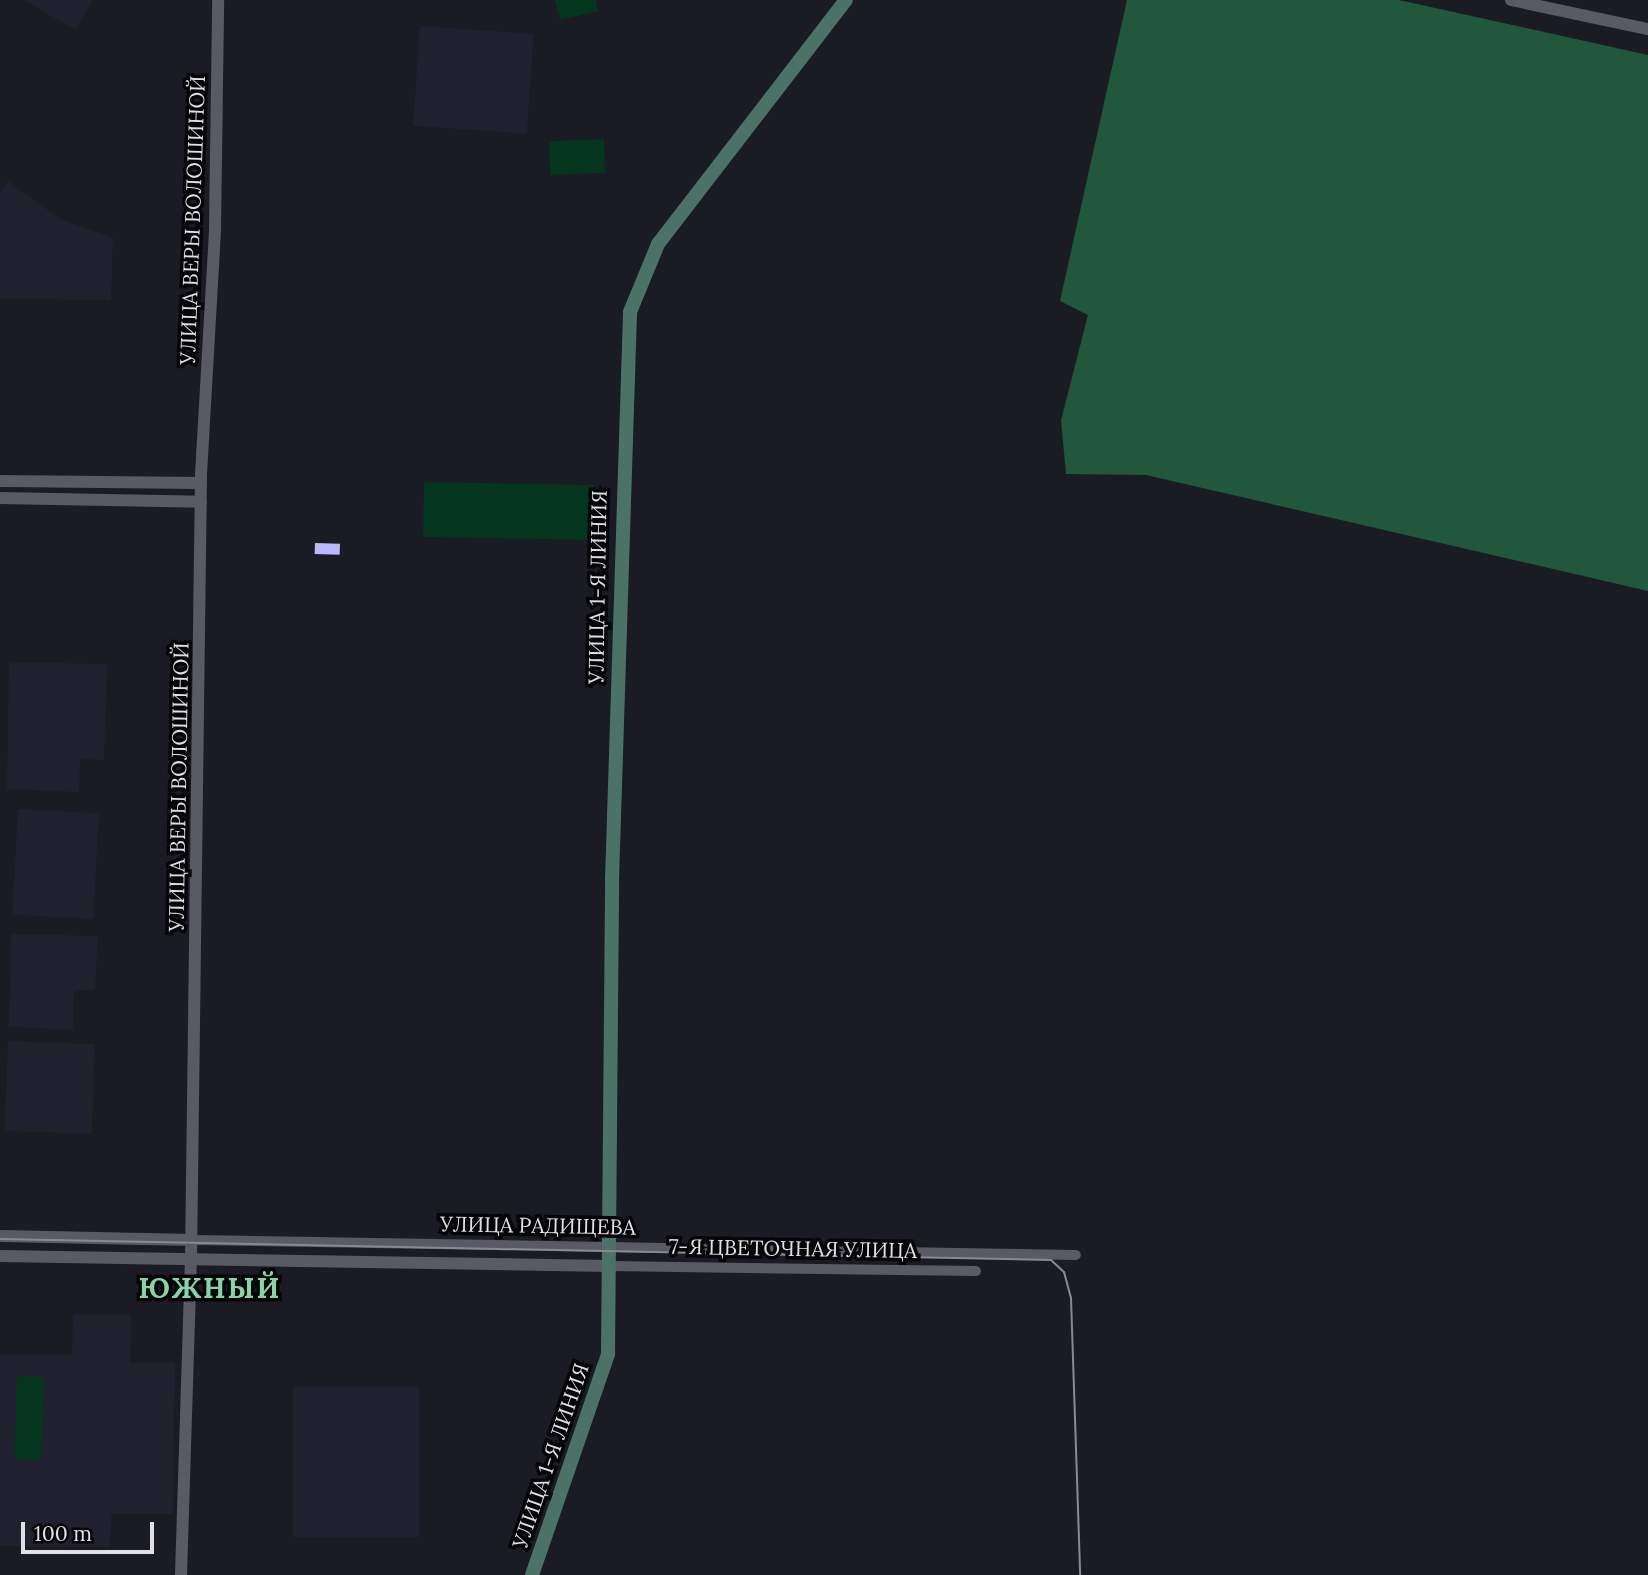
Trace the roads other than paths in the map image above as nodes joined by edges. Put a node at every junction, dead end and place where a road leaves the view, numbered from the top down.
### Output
1 (218, 0) edge
2 (846, 0) edge
3 (1511, 0) edge
4 (1648, 29) edge
5 (0, 481) edge
6 (67, 482) junction
7 (201, 483) junction
8 (0, 498) edge
9 (66, 500) junction
10 (201, 502) junction
11 (0, 1236) edge
12 (192, 1240) junction
13 (607, 1246) junction
14 (1076, 1255) dead end
15 (0, 1256) edge
16 (191, 1259) junction
17 (609, 1266) junction
18 (976, 1271) dead end
19 (181, 1575) edge
20 (532, 1575) edge

1 - 7 street, УЛИЦА ВЕРЫ ВОЛОШИНОЙ
2 - 13 main road, УЛИЦА 1-Я ЛИНИЯ
3 - 4 street
5 - 6 street
6 - 7 street
6 - 9 street
7 - 10 street, УЛИЦА ВЕРЫ ВОЛОШИНОЙ
8 - 9 street
9 - 10 street
10 - 12 street, УЛИЦА ВЕРЫ ВОЛОШИНОЙ
11 - 12 street, УЛИЦА РАДИЩЕВА
12 - 13 street, УЛИЦА РАДИЩЕВА
12 - 16 street, УЛИЦА ВЕРЫ ВОЛОШИНОЙ
13 - 14 street, УЛИЦА РАДИЩЕВА
13 - 17 main road, УЛИЦА 1-Я ЛИНИЯ
15 - 16 street, УЛИЦА РАДИЩЕВА
16 - 17 street, УЛИЦА РАДИЩЕВА
16 - 19 street, УЛИЦА ВЕРЫ ВОЛОШИНОЙ
17 - 18 street, 7-Я ЦВЕТОЧНАЯ УЛИЦА
17 - 20 main road, УЛИЦА 1-Я ЛИНИЯ

